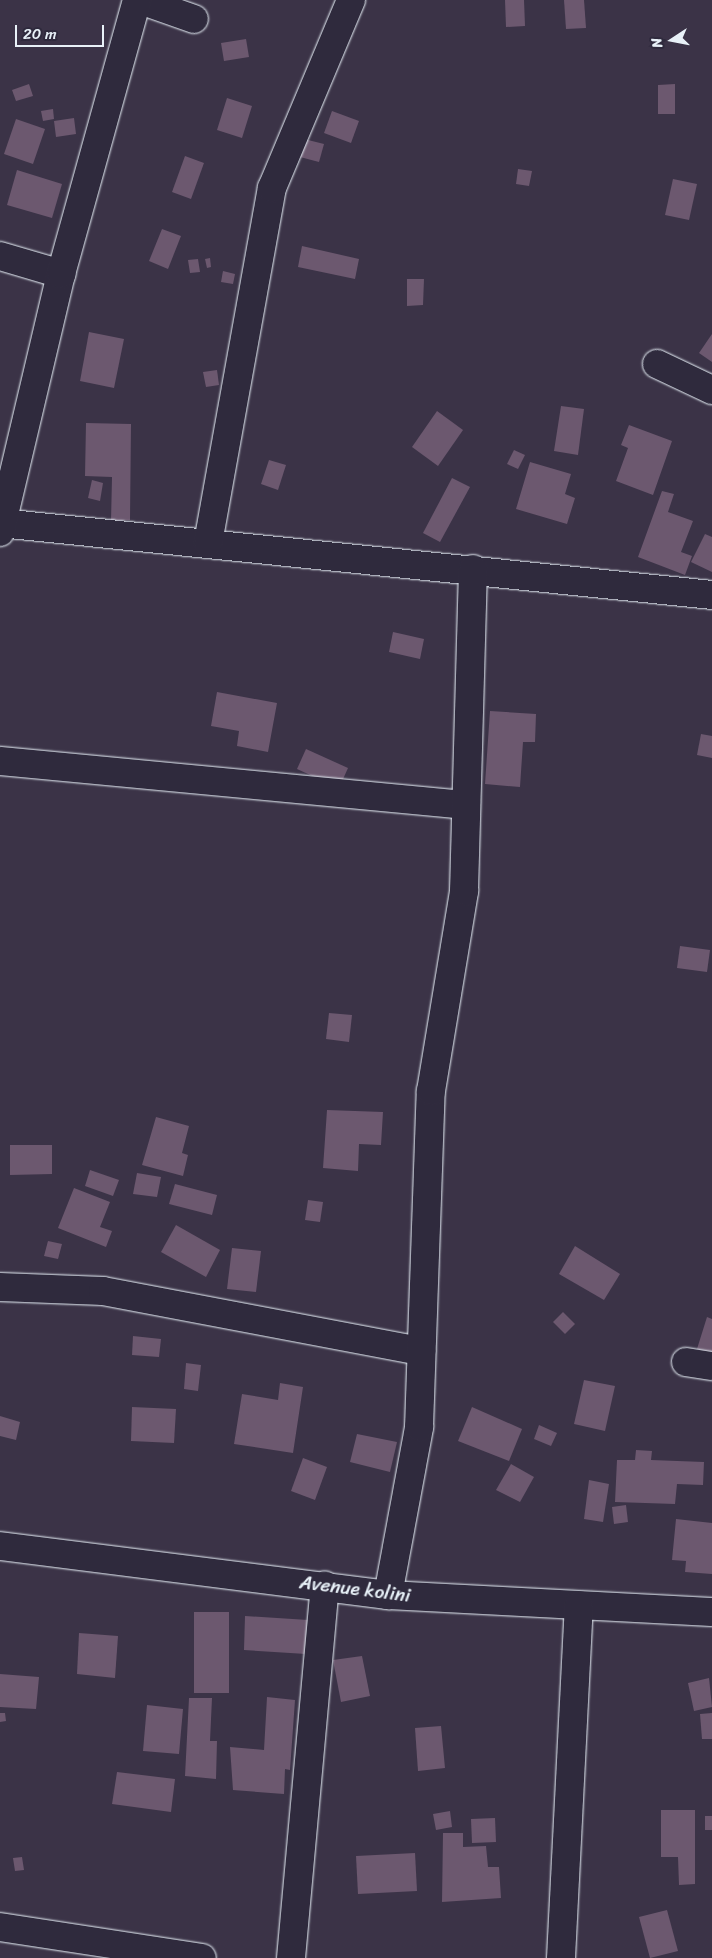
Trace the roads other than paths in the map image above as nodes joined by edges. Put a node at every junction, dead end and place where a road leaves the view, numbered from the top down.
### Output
1 (139, 0) edge
2 (351, 0) edge
3 (194, 19) dead end
4 (0, 256) edge
5 (61, 274) junction
6 (657, 364) dead end
7 (712, 390) edge
8 (0, 526) edge
9 (208, 543) junction
10 (473, 569) junction
11 (712, 595) edge
12 (0, 761) edge
13 (466, 805) junction
14 (0, 1287) edge
15 (421, 1351) junction
16 (0, 1546) edge
17 (325, 1586) junction
18 (388, 1595) junction
19 (579, 1605) junction
20 (712, 1612) edge
21 (0, 1927) edge
22 (202, 1958) edge
23 (291, 1958) edge
24 (561, 1958) edge

1 - 3 street
1 - 5 street
2 - 9 street
4 - 5 street
5 - 8 street
6 - 7 street
8 - 9 street
9 - 10 street
10 - 11 street
10 - 13 street
12 - 13 street
13 - 15 street
14 - 15 street
15 - 18 street
16 - 17 street, Avenue kolini
17 - 18 street, Avenue kolini
17 - 23 street
18 - 19 street, Avenue kolini
19 - 20 street, Avenue kolini
19 - 24 street
21 - 22 street

